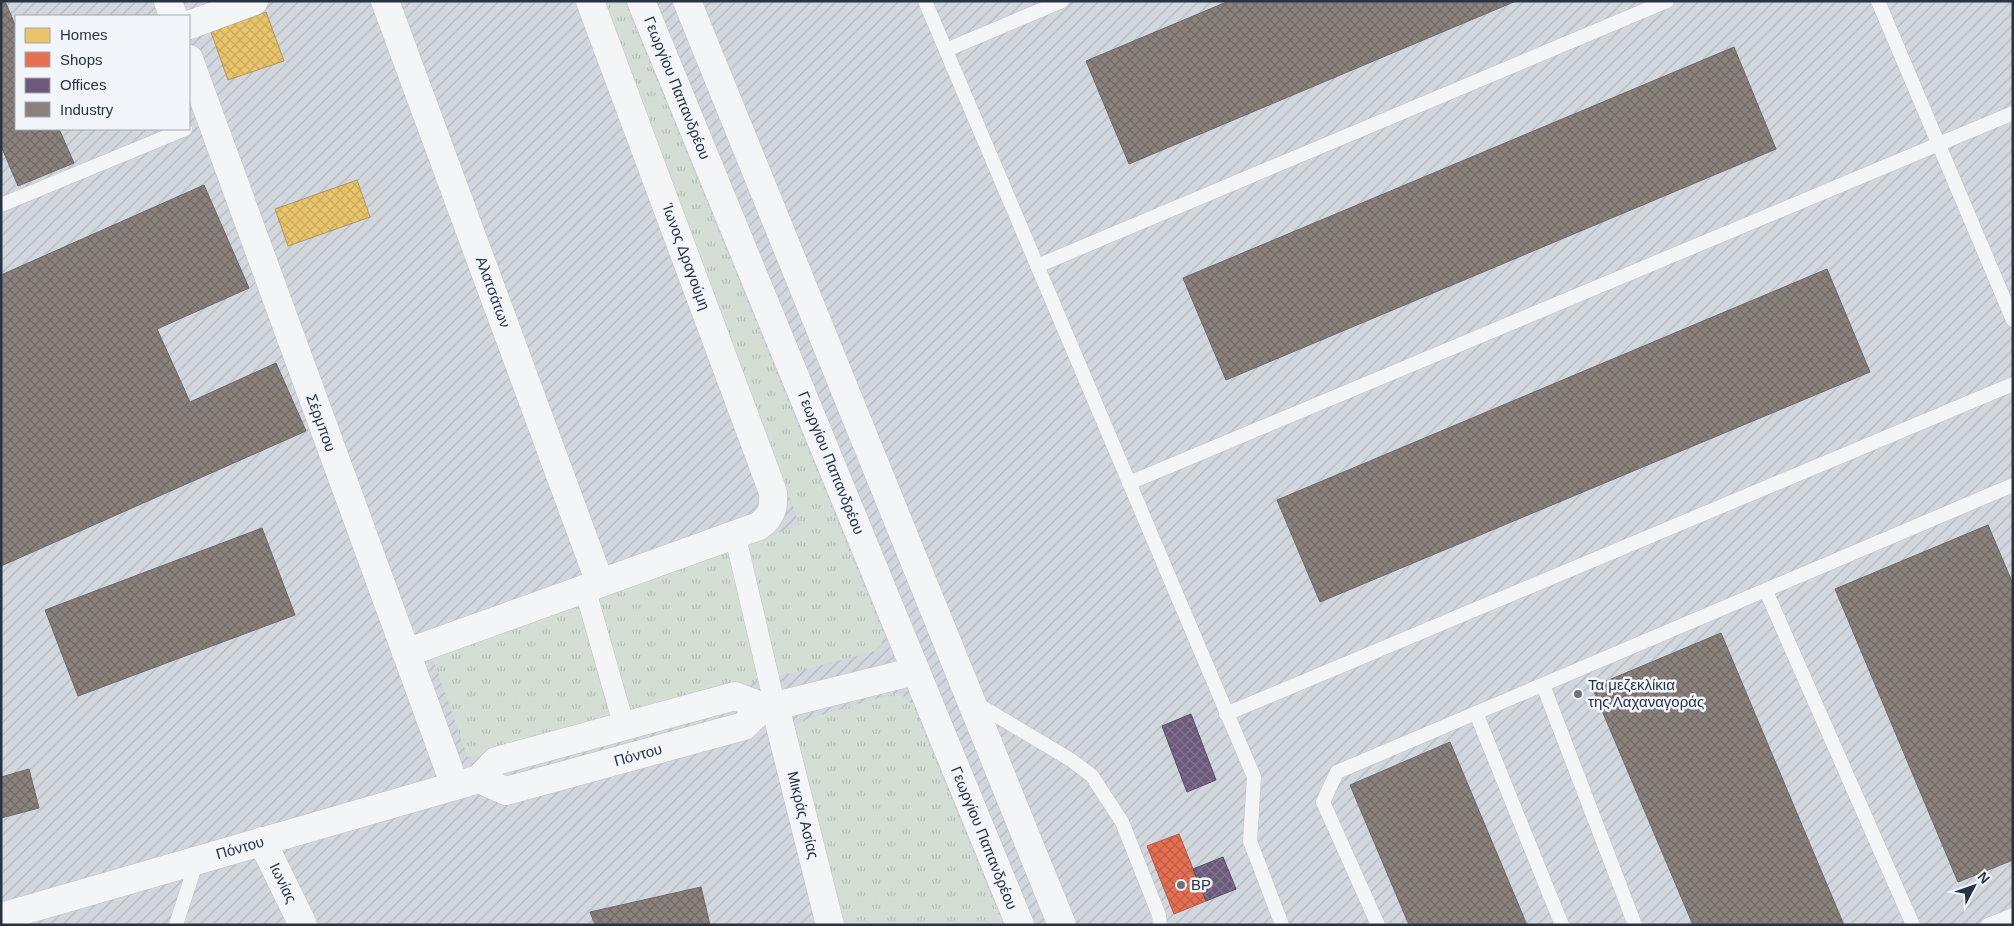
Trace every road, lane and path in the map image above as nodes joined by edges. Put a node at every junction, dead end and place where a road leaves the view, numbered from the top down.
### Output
1 (168, 1) edge
2 (254, 1) edge
3 (385, 1) edge
4 (590, 1) edge
5 (641, 1) edge
6 (687, 1) edge
7 (925, 1) edge
8 (1062, 1) edge
9 (1668, 1) edge
10 (1878, 1) edge
11 (173, 15) edge
12 (190, 25) edge
13 (946, 50) junction
14 (190, 66) edge
15 (2013, 113) edge
16 (199, 122) edge
17 (183, 130) edge
18 (1938, 144) junction
19 (1, 205) edge
20 (1037, 266) junction
21 (2013, 320) edge
22 (2013, 384) edge
23 (1129, 483) junction
24 (2013, 485) edge
25 (735, 535) junction
26 (592, 586) junction
27 (1766, 591) junction
28 (406, 653) junction
29 (916, 671) junction
30 (1543, 685) junction
31 (971, 700) junction
32 (769, 706) junction
33 (1476, 713) junction
34 (1226, 714) junction
35 (624, 726) junction
36 (467, 782) junction
37 (262, 841) junction
38 (197, 860) junction
39 (2013, 914) edge
40 (1, 916) edge
41 (176, 925) edge
42 (303, 925) edge
43 (830, 925) edge
44 (1020, 925) edge
45 (1062, 925) edge
46 (1160, 925) edge
47 (1282, 925) edge
48 (1378, 925) edge
49 (1562, 925) edge
50 (1635, 925) edge
51 (1914, 925) edge
52 (1988, 925) edge

1 - 11 street
2 - 12 street
3 - 26 street, Αλατσάτων
4 - 25 street, Ίωνος Δραγούμη
5 - 29 street, Γεωργίου Παπανδρέου
6 - 31 street
7 - 13 lane
8 - 13 lane
9 - 20 lane
10 - 18 lane
13 - 20 lane
14 - 16 street, Σέρμπου
15 - 18 lane
16 - 28 street, Σέρμπου
17 - 19 lane
18 - 21 lane
18 - 23 lane
20 - 23 lane
22 - 34 lane
23 - 34 lane
24 - 27 lane
25 - 26 street
25 - 32 street
26 - 28 street
26 - 35 street
27 - 30 lane
27 - 51 lane
28 - 36 street, Σέρμπου
29 - 32 street
29 - 44 street, Γεωργίου Παπανδρέου
30 - 33 lane
30 - 50 lane
31 - 45 street
31 - 46 lane
32 - 35 street, Πόντου
32 - 36 street, Πόντου
32 - 43 street, Μικράς Ασίας
33 - 48 lane
33 - 49 lane
34 - 47 lane
35 - 36 street, Πόντου
36 - 37 street, Πόντου
37 - 38 street, Πόντου
37 - 42 street, Ιωνίας
38 - 40 street, Πόντου
38 - 41 lane
39 - 52 lane

